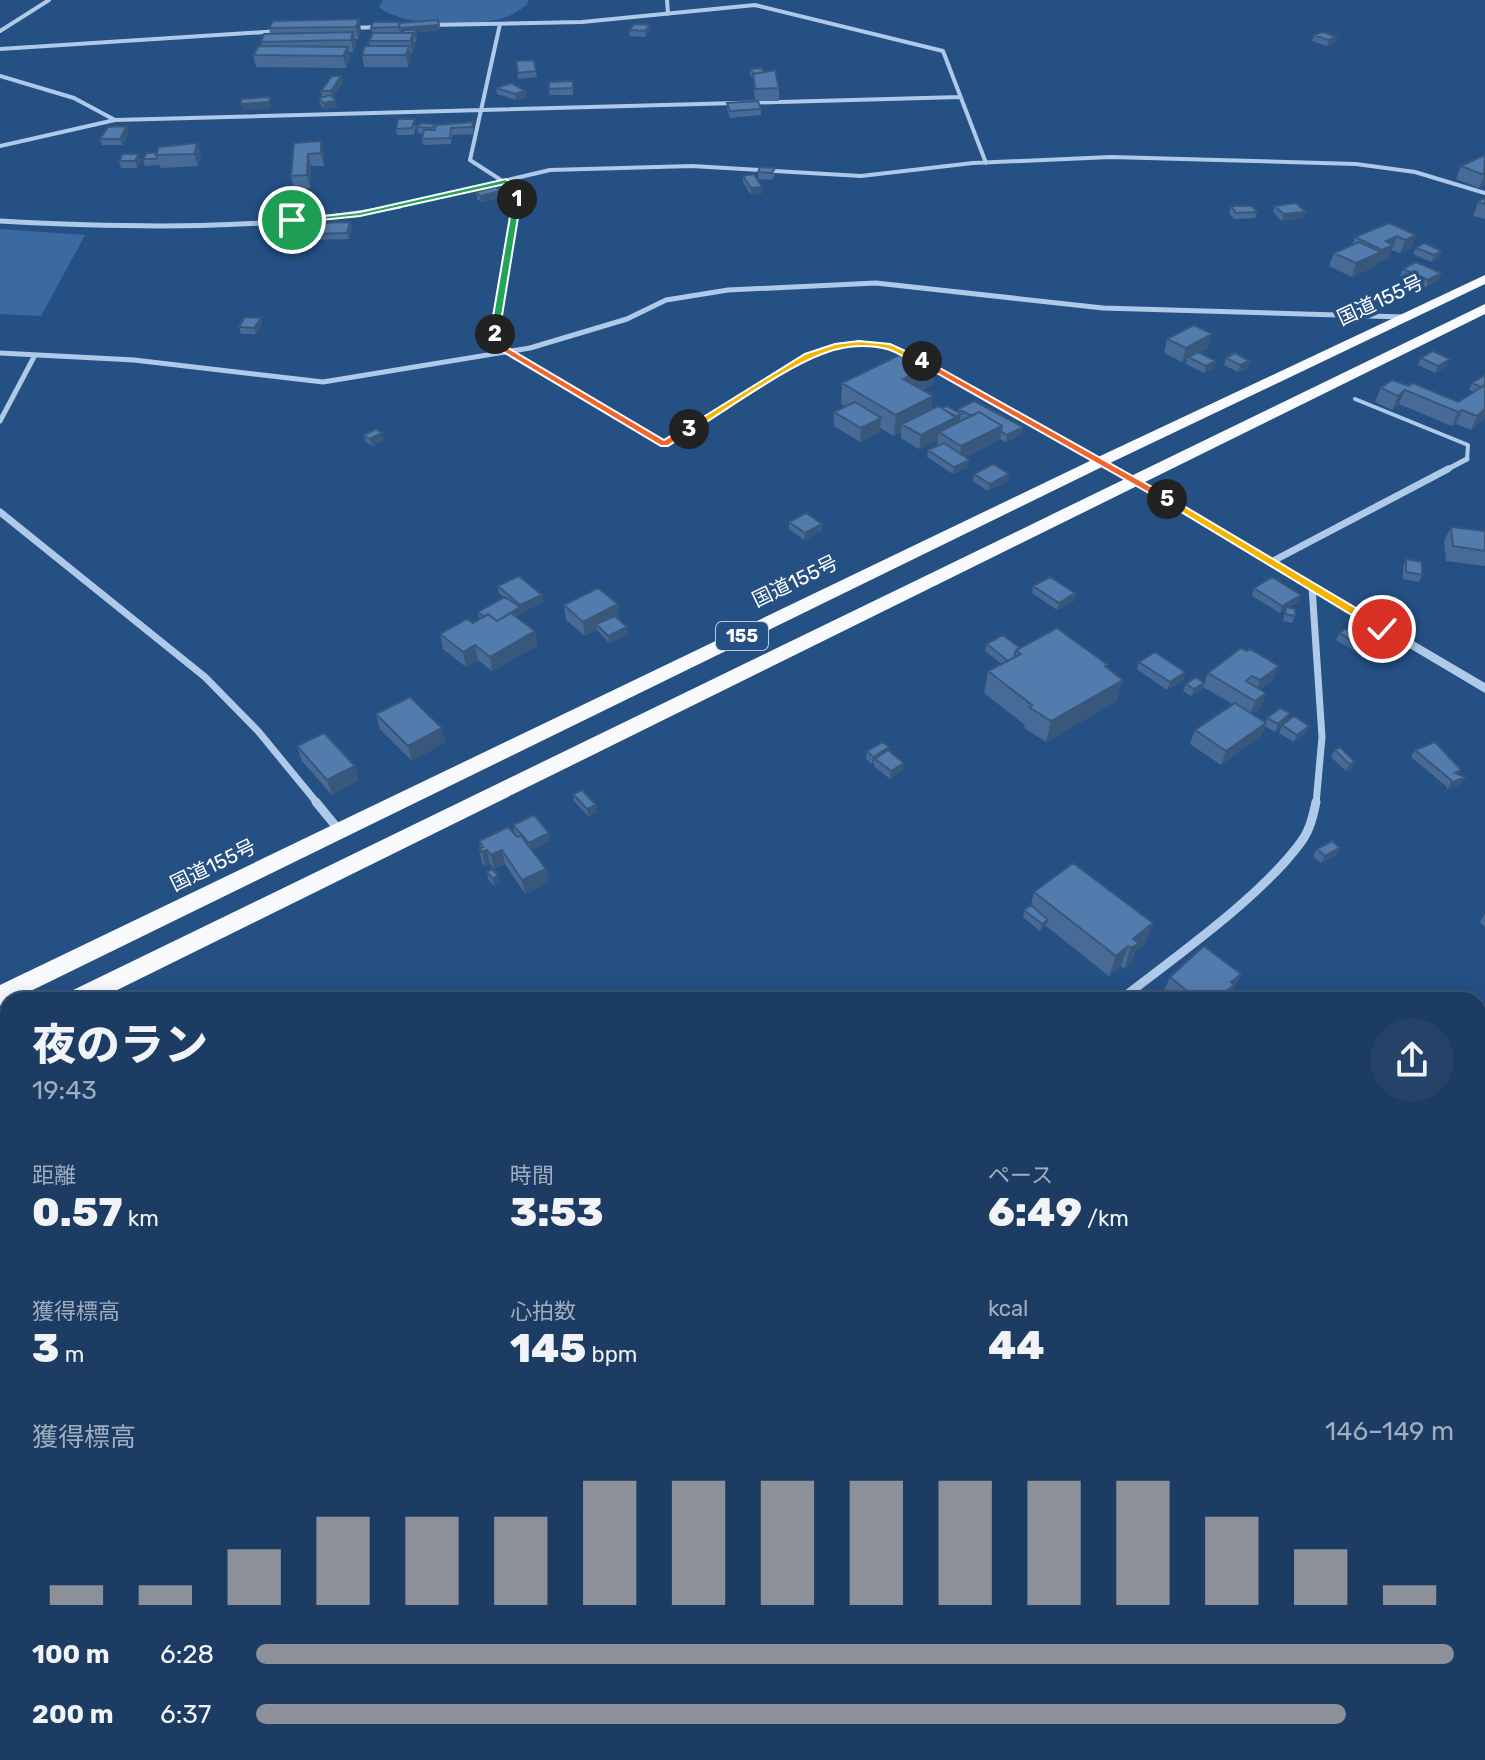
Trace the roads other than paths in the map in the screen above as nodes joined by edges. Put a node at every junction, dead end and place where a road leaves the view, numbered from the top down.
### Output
1 (49, 0) edge
2 (667, 0) edge
3 (668, 14) junction
4 (500, 24) junction
5 (429, 25) edge
6 (382, 27) edge
7 (335, 28) edge
8 (0, 31) edge
9 (288, 31) edge
10 (0, 49) edge
11 (0, 76) edge
12 (960, 97) junction
13 (483, 108) junction
14 (115, 120) junction
15 (0, 146) edge
16 (986, 163) junction
17 (506, 182) junction
18 (1485, 193) edge
19 (0, 221) edge
20 (1485, 279) edge
21 (1485, 308) edge
22 (1405, 317) junction
23 (509, 351) junction
24 (0, 353) edge
25 (35, 355) junction
26 (1355, 399) dead end
27 (0, 421) edge
28 (1467, 459) joint
29 (1102, 461) junction
30 (1135, 480) junction
31 (0, 512) edge
32 (1273, 561) junction
33 (1312, 587) junction
34 (1485, 689) edge
35 (341, 832) junction
36 (8, 992) edge
37 (91, 992) edge
38 (1137, 992) edge

1 - 8 street
2 - 3 street
3 - 4 street
3 - 12 street
4 - 5 street
4 - 13 street
6 - 7 street
9 - 10 street
11 - 14 street
12 - 13 street
12 - 16 street
13 - 14 street
13 - 17 street
14 - 15 street
16 - 17 street
16 - 18 street
17 - 19 street
17 - 23 street
20 - 22 highway, 国道155号 / 155
21 - 30 highway, 155
22 - 23 street
22 - 29 highway, 国道155号 / 155
23 - 25 street
23 - 29 street
24 - 25 street
25 - 27 street
26 - 28 lane
28 - 32 street
29 - 30 street
29 - 35 highway, 国道155号 / 155
30 - 32 street
30 - 37 highway, 155
31 - 35 street
32 - 33 street
33 - 34 street
33 - 38 street
35 - 36 highway, 国道155号 / 155

